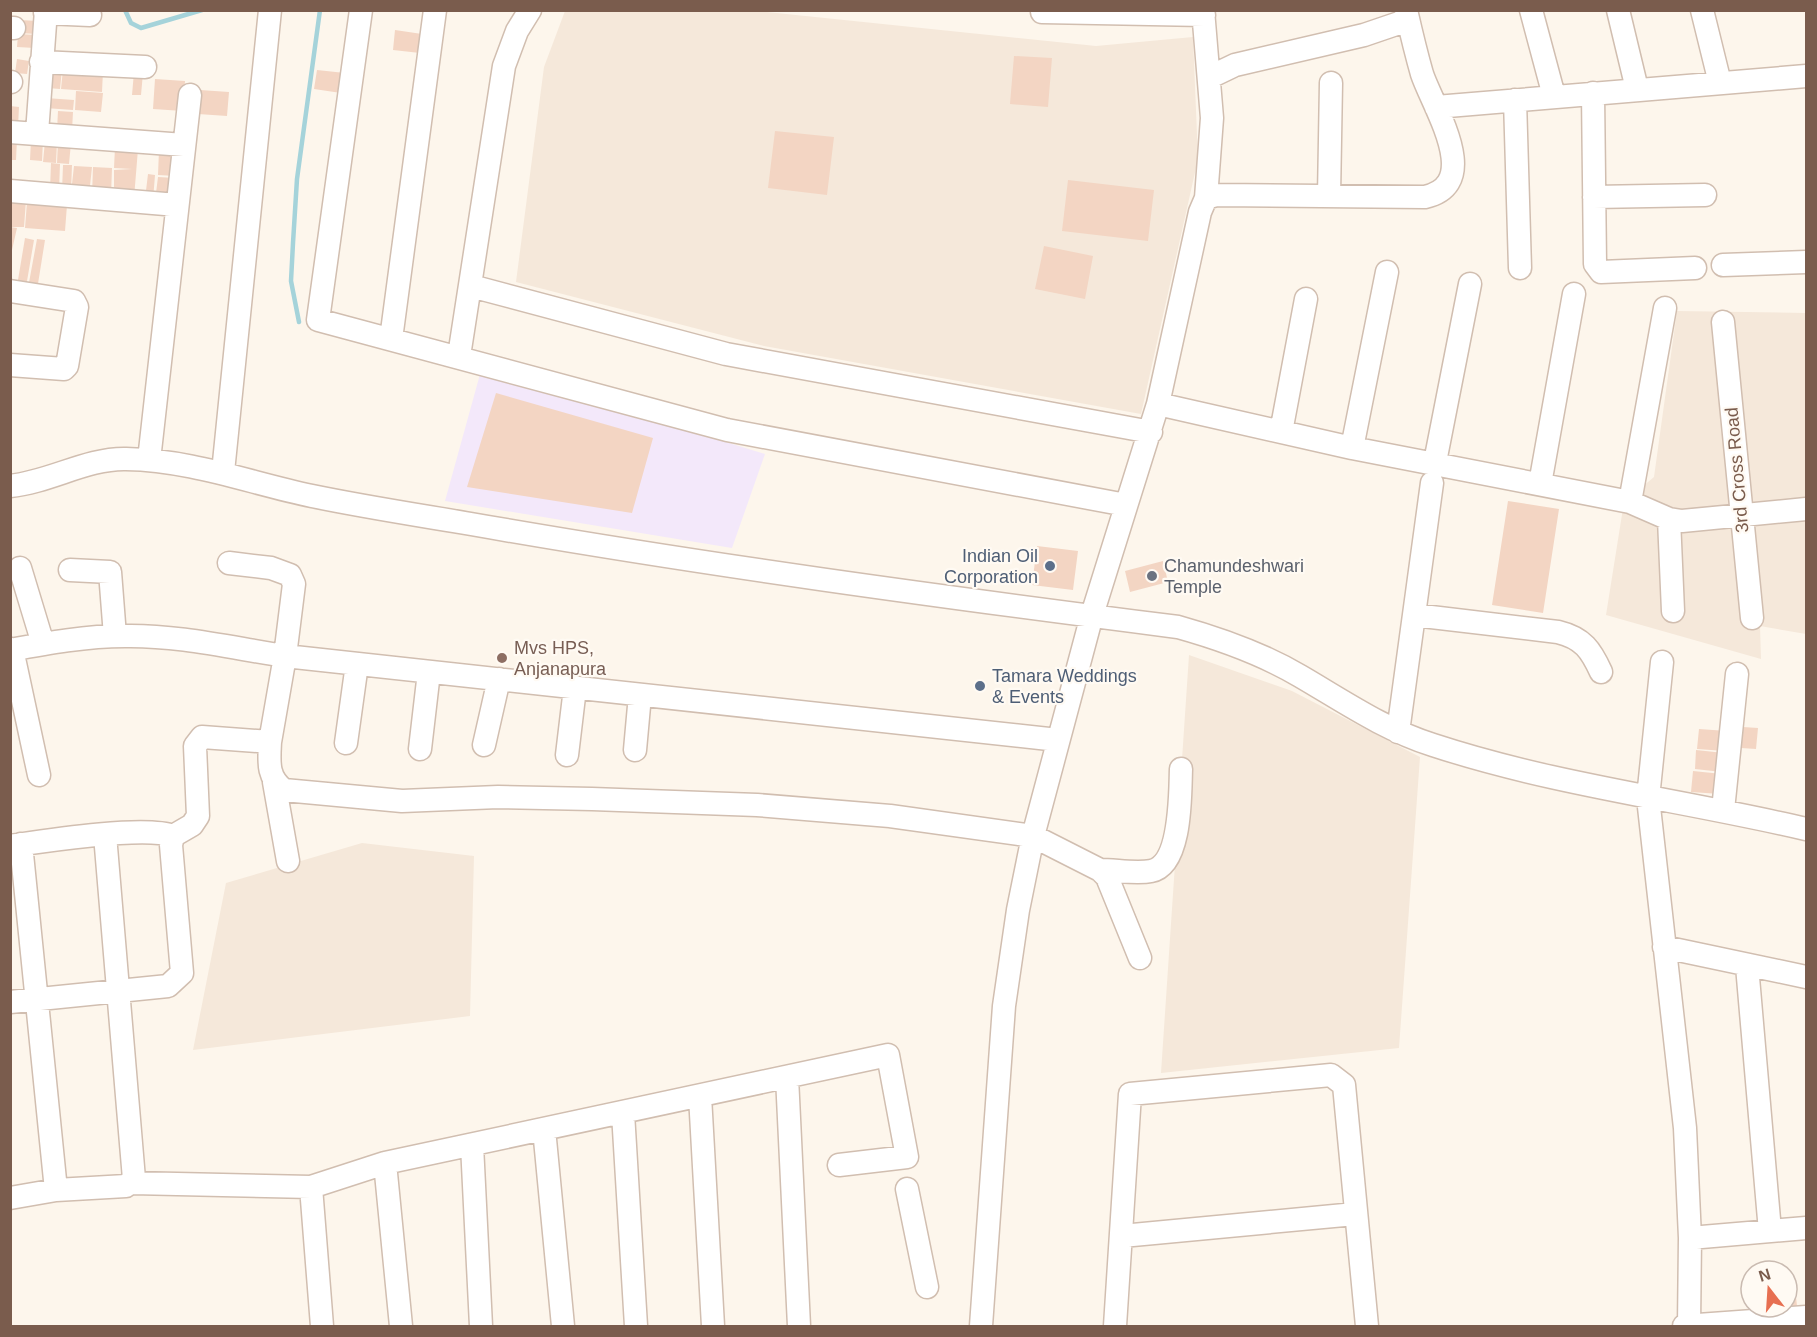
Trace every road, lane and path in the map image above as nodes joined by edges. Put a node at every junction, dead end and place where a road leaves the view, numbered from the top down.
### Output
1 (270, 10) edge
2 (362, 10) edge
3 (435, 10) edge
4 (530, 10) edge
5 (1531, 10) edge
6 (1618, 10) edge
7 (1702, 10) edge
8 (46, 12) edge
9 (1042, 12) edge
10 (1203, 13) edge
11 (90, 15) dead end
12 (1407, 15) edge
13 (41, 62) junction
14 (145, 67) dead end
15 (1806, 76) edge
16 (1210, 77) junction
17 (1330, 83) dead end
18 (1720, 83) junction
19 (1637, 89) junction
20 (1593, 93) junction
21 (190, 95) dead end
22 (1554, 96) junction
23 (1515, 100) junction
24 (1437, 107) junction
25 (10, 132) edge
26 (37, 133) junction
27 (184, 145) junction
28 (10, 191) edge
29 (1705, 195) dead end
30 (1329, 196) junction
31 (1594, 197) junction
32 (1206, 198) junction
33 (177, 205) junction
34 (1806, 261) edge
35 (1723, 265) dead end
36 (1520, 268) dead end
37 (1695, 268) dead end
38 (1387, 272) dead end
39 (1470, 284) dead end
40 (471, 286) junction
41 (10, 291) edge
42 (1574, 294) dead end
43 (1306, 299) dead end
44 (1665, 308) dead end
45 (1723, 322) dead end
46 (391, 339) junction
47 (459, 356) junction
48 (10, 365) edge
49 (1158, 404) junction
50 (1150, 432) junction
51 (1281, 432) junction
52 (1353, 448) junction
53 (149, 460) junction
54 (223, 472) junction
55 (1434, 473) junction
56 (1540, 484) junction
57 (10, 486) edge
58 (1126, 505) junction
59 (1639, 505) junction
60 (1806, 509) edge
61 (1741, 515) junction
62 (1669, 519) junction
63 (229, 562) dead end
64 (20, 568) dead end
65 (69, 570) dead end
66 (1673, 611) dead end
67 (1092, 615) junction
68 (1414, 615) junction
69 (1752, 618) dead end
70 (115, 636) junction
71 (43, 644) junction
72 (11, 650) edge
73 (285, 656) junction
74 (1662, 662) dead end
75 (357, 664) junction
76 (429, 672) junction
77 (1601, 672) dead end
78 (1737, 674) dead end
79 (499, 680) junction
80 (575, 688) junction
81 (640, 695) junction
82 (1398, 732) junction
83 (1058, 740) junction
84 (270, 742) junction
85 (346, 743) dead end
86 (484, 745) dead end
87 (420, 749) dead end
88 (635, 750) dead end
89 (567, 755) dead end
90 (1181, 769) dead end
91 (39, 775) dead end
92 (274, 782) junction
93 (1648, 798) junction
94 (1723, 810) junction
95 (1806, 829) edge
96 (105, 835) junction
97 (173, 836) junction
98 (1032, 836) junction
99 (16, 845) edge
100 (288, 861) dead end
101 (1100, 870) junction
102 (1664, 947) junction
103 (1140, 958) dead end
104 (1748, 966) junction
105 (1806, 977) edge
106 (119, 991) junction
107 (37, 1000) junction
108 (10, 1002) edge
109 (787, 1077) junction
110 (700, 1096) junction
111 (623, 1113) junction
112 (544, 1129) junction
113 (472, 1145) junction
114 (385, 1163) junction
115 (839, 1165) dead end
116 (132, 1183) junction
117 (310, 1187) junction
118 (907, 1189) dead end
119 (56, 1190) junction
120 (10, 1198) edge
121 (1355, 1214) junction
122 (1806, 1228) edge
123 (1770, 1231) junction
124 (1122, 1236) junction
125 (1690, 1238) junction
126 (927, 1287) dead end
127 (1806, 1317) edge
128 (322, 1326) edge
129 (401, 1326) edge
130 (481, 1326) edge
131 (563, 1326) edge
132 (636, 1326) edge
133 (713, 1326) edge
134 (799, 1326) edge
135 (981, 1326) edge
136 (1115, 1326) edge
137 (1367, 1326) edge
138 (1684, 1326) edge
139 (1689, 1326) edge

1 - 54 street
2 - 46 street
3 - 46 street
4 - 40 street
5 - 22 street
6 - 19 street
7 - 18 street
8 - 11 street
8 - 13 street
9 - 10 street
10 - 16 street
12 - 16 street
12 - 24 street
13 - 14 street
13 - 26 street
15 - 18 street
16 - 32 street
17 - 30 street
18 - 19 street
19 - 20 street
20 - 22 street
20 - 31 street
21 - 27 street
22 - 23 street
23 - 24 street
23 - 36 street
24 - 30 street
25 - 26 street
26 - 27 street
27 - 33 street
28 - 33 street
29 - 31 street
30 - 32 street
31 - 37 street
32 - 49 street
33 - 53 street
34 - 35 street
38 - 52 street
39 - 55 street
40 - 47 street
40 - 50 street
41 - 48 street
42 - 56 street
43 - 51 street
44 - 59 street
45 - 61 street, 3rd Cross Road
46 - 47 street
47 - 58 street
49 - 50 street
49 - 51 street
50 - 58 street
51 - 52 street
52 - 55 street
53 - 54 street
53 - 57 street
54 - 67 street
55 - 56 street
55 - 68 street
56 - 59 street
58 - 67 street
59 - 62 street
60 - 61 street
61 - 62 street
61 - 69 street, 3rd Cross Road
62 - 66 street
63 - 73 street
64 - 71 street
65 - 70 street
67 - 82 street
67 - 83 street
68 - 77 street
68 - 82 street
70 - 71 street
70 - 73 street
71 - 72 street
72 - 91 street
73 - 75 street
73 - 84 street
74 - 93 street
75 - 76 street
75 - 85 street
76 - 79 street
76 - 87 street
78 - 94 street
79 - 80 street
79 - 86 street
80 - 81 street
80 - 89 street
81 - 83 street
81 - 88 street
82 - 93 street
83 - 98 street
84 - 92 street
84 - 97 street
90 - 101 street
92 - 98 street
92 - 100 street
93 - 94 street
93 - 102 street
94 - 95 street
96 - 97 street
96 - 99 street
96 - 106 street
97 - 106 street
98 - 101 street
98 - 135 street
99 - 107 street
101 - 103 street
102 - 104 street
102 - 125 street
104 - 105 street
104 - 123 street
106 - 107 street
106 - 116 street
107 - 108 street
107 - 119 street
109 - 110 street
109 - 115 street
109 - 134 street
110 - 111 street
110 - 133 street
111 - 112 street
111 - 132 street
112 - 113 street
112 - 131 street
113 - 114 street
113 - 130 street
114 - 117 street
114 - 129 street
116 - 117 street
116 - 119 street
117 - 128 street
118 - 126 street
119 - 120 street
121 - 124 street
121 - 124 street
121 - 137 street
122 - 123 street
123 - 125 street
124 - 136 street
125 - 139 street
127 - 139 street
138 - 139 street

